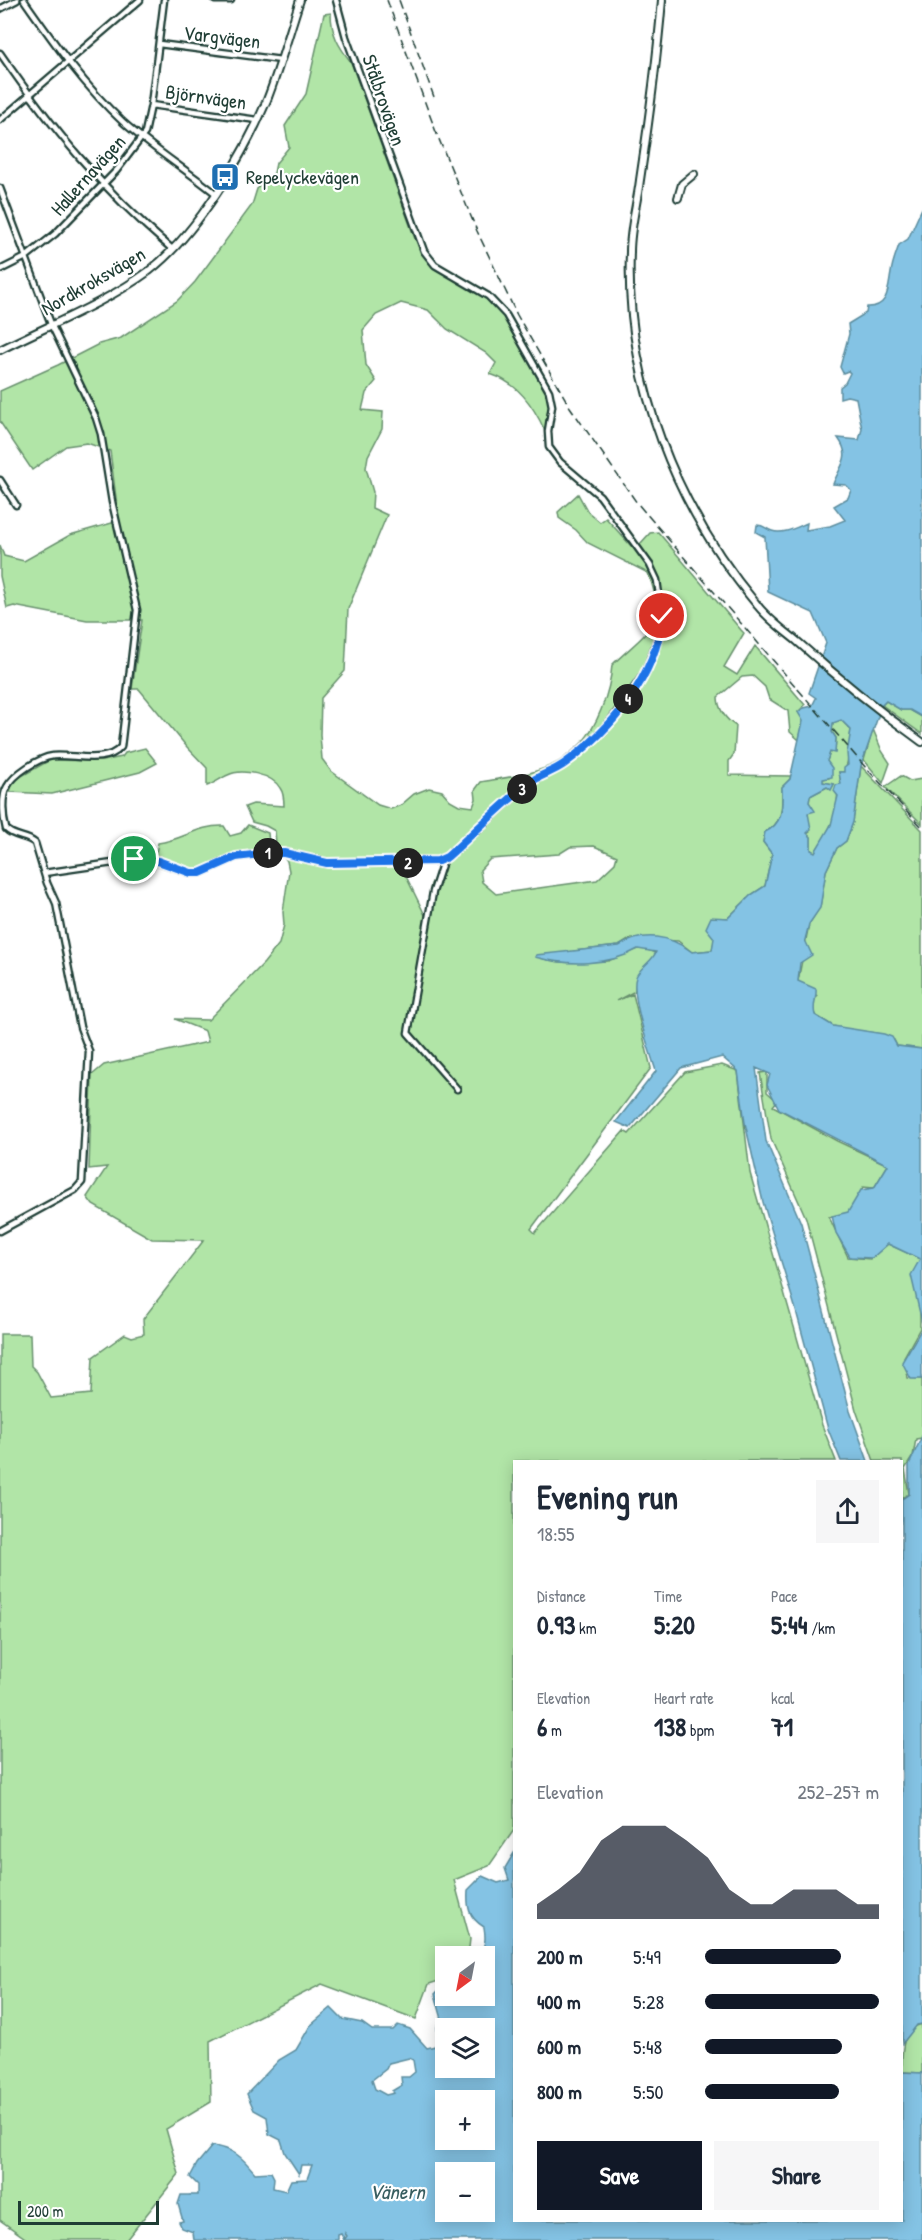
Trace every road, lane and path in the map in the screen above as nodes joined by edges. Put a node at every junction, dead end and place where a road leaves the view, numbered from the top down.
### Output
1 (17, 0) edge
2 (24, 0) edge
3 (140, 0) edge
4 (164, 0) edge
5 (215, 0) edge
6 (231, 0) edge
7 (300, 0) edge
8 (336, 0) edge
9 (662, 4) edge
10 (0, 9) edge
11 (159, 44) junction
12 (0, 53) edge
13 (280, 60) junction
14 (69, 63) junction
15 (29, 96) junction
16 (151, 105) junction
17 (0, 120) edge
18 (257, 120) junction
19 (142, 137) junction
20 (694, 174) dead end
21 (102, 184) junction
22 (0, 188) edge
23 (215, 193) junction
24 (678, 198) dead end
25 (172, 249) junction
26 (26, 257) junction
27 (0, 270) edge
28 (51, 324) junction
29 (0, 350) edge
30 (0, 480) edge
31 (16, 506) dead end
32 (922, 742) edge
33 (444, 858) junction
34 (44, 873) junction
35 (457, 1089) dead end
36 (0, 1232) edge

1 - 10 street
2 - 14 street
3 - 14 street
4 - 11 street, Hallernavägen
5 - 6 street
7 - 13 street, Nordkroksvägen
8 - 33 street, Stålbrovägen
9 - 32 street
11 - 13 street, Vargvägen
11 - 16 street, Hallernavägen
12 - 15 street
13 - 18 street, Nordkroksvägen
14 - 15 street
14 - 19 street
15 - 17 street
15 - 21 street
16 - 18 street, Björnvägen
16 - 19 street, Hallernavägen
18 - 23 street, Nordkroksvägen
19 - 21 street, Hallernavägen
19 - 23 street
20 - 24 street
21 - 25 street
21 - 26 street, Hallernavägen
22 - 26 street
23 - 25 street, Nordkroksvägen
25 - 28 street, Nordkroksvägen
26 - 27 street, Hallernavägen
26 - 28 street
28 - 29 street, Nordkroksvägen
28 - 34 street
30 - 31 street
33 - 34 street
33 - 35 street
34 - 36 street

